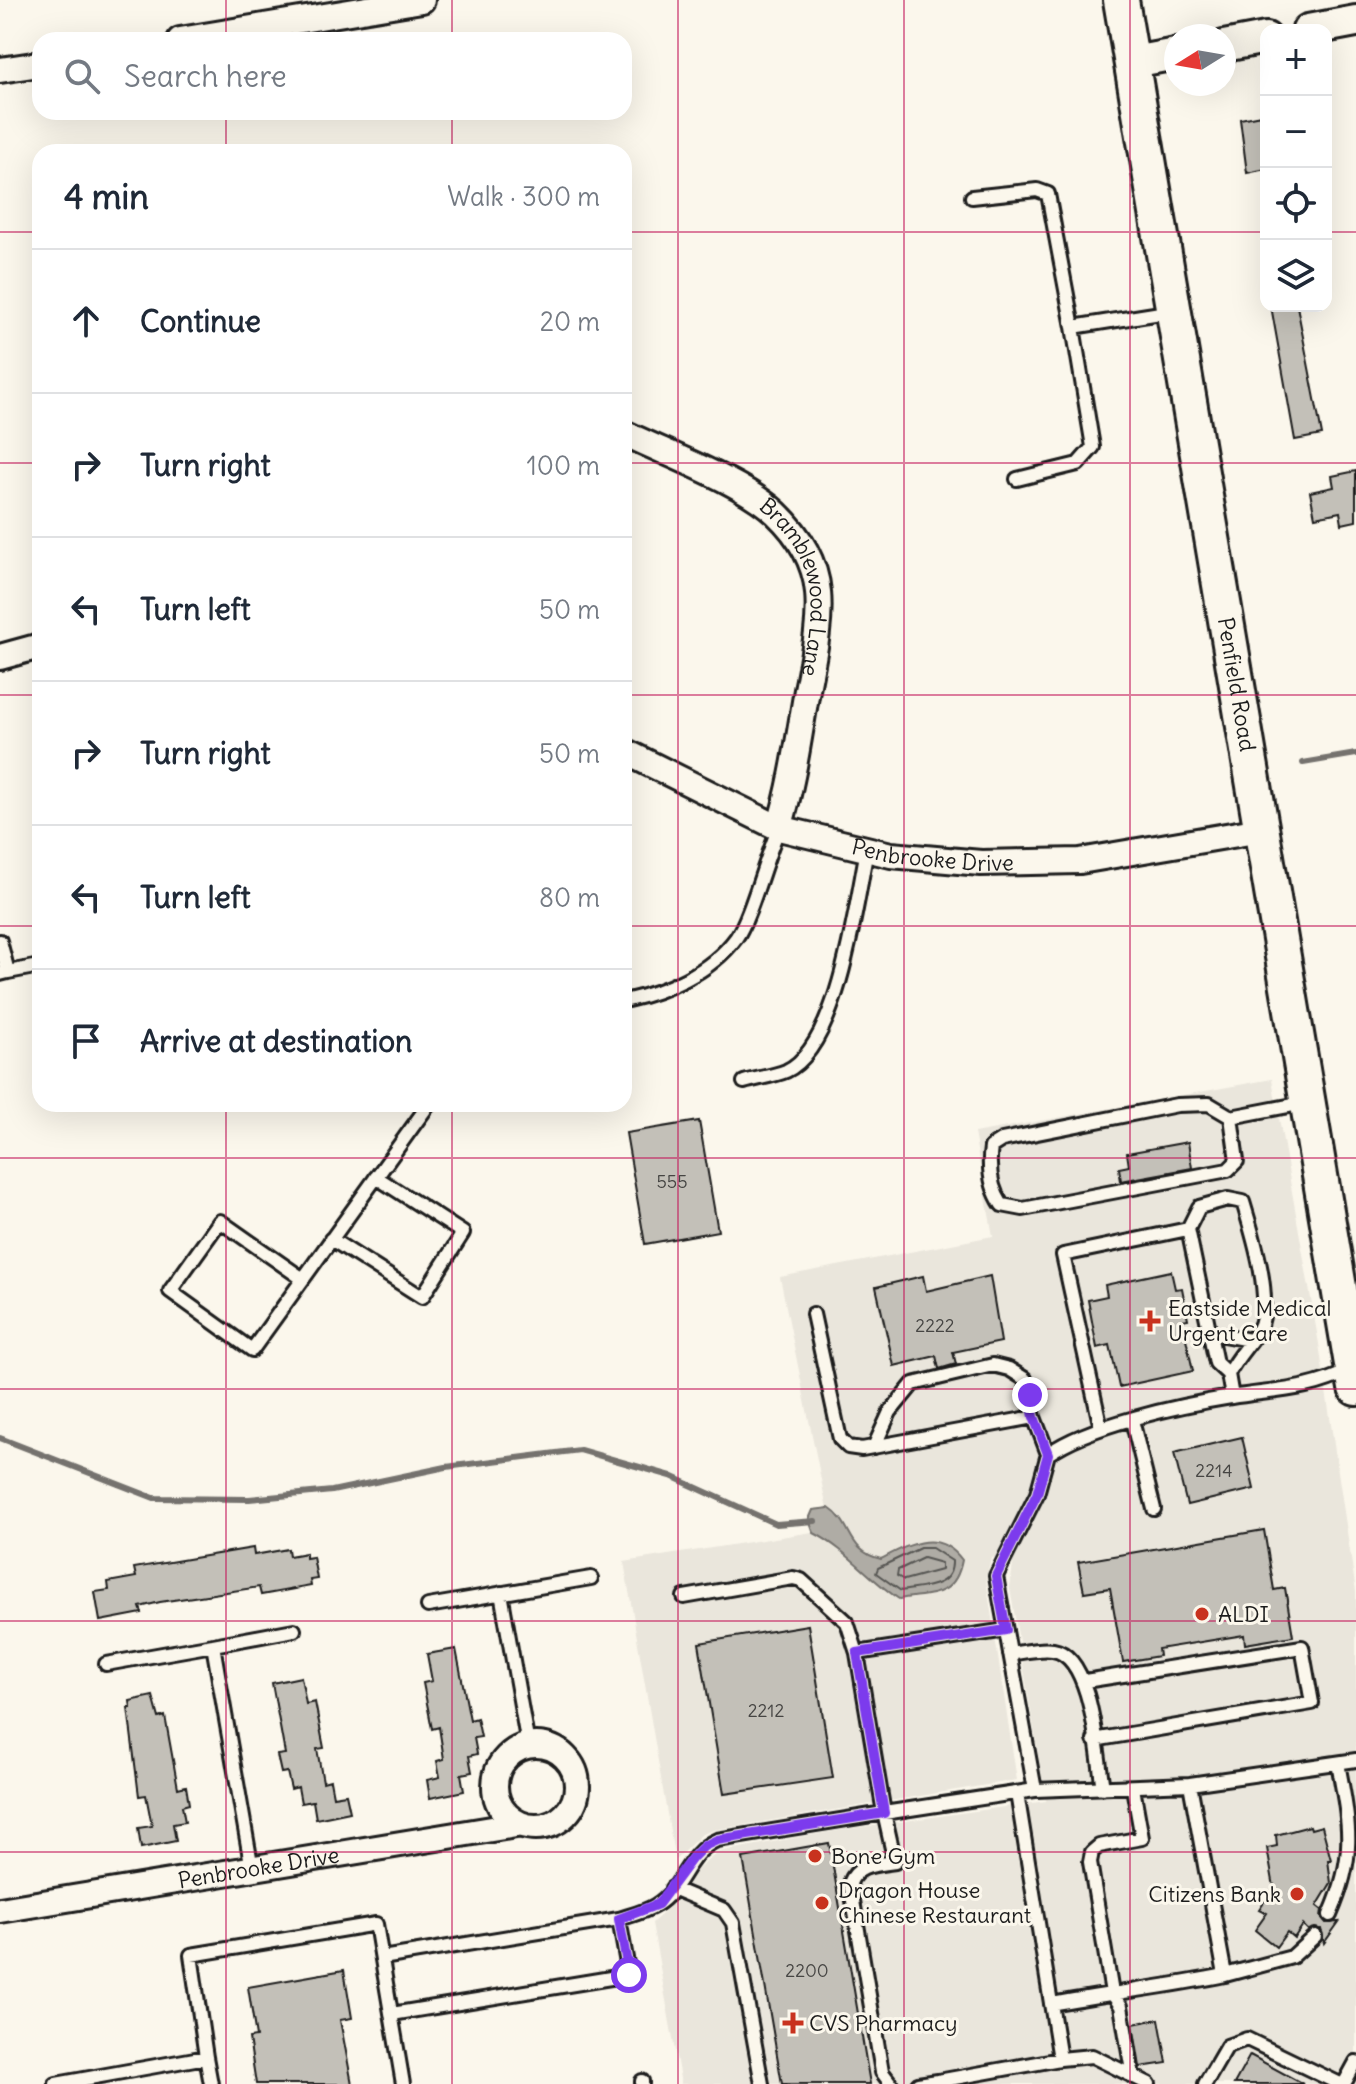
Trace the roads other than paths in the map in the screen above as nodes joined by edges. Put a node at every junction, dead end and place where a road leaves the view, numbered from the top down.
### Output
1 (422, 0) edge
2 (1121, 0) edge
3 (1356, 21) edge
4 (1332, 26) edge
5 (228, 32) edge
6 (1260, 39) edge
7 (1236, 44) edge
8 (1164, 56) edge
9 (1133, 62) junction
10 (32, 65) edge
11 (0, 70) edge
12 (972, 197) dead end
13 (1176, 310) junction
14 (1073, 327) junction
15 (632, 437) edge
16 (1017, 479) dead end
17 (32, 648) edge
18 (0, 657) edge
19 (632, 755) edge
20 (779, 828) junction
21 (1261, 830) junction
22 (867, 850) junction
23 (0, 941) edge
24 (32, 968) edge
25 (4, 973) edge
26 (632, 999) edge
27 (744, 1082) dead end
28 (1307, 1102) junction
29 (423, 1112) edge
30 (1231, 1117) junction
31 (376, 1177) junction
32 (1188, 1229) junction
33 (331, 1239) junction
34 (303, 1279) junction
35 (813, 1314) dead end
36 (1351, 1314) edge
37 (1212, 1333) junction
38 (1250, 1340) junction
39 (1355, 1371) edge
40 (1228, 1374) junction
41 (1232, 1397) junction
42 (1034, 1417) junction
43 (1132, 1420) junction
44 (1101, 1428) junction
45 (874, 1447) junction
46 (1048, 1454) junction
47 (1154, 1509) dead end
48 (591, 1578) dead end
49 (501, 1593) junction
50 (684, 1597) dead end
51 (428, 1606) dead end
52 (294, 1630) dead end
53 (1006, 1630) junction
54 (213, 1645) junction
55 (857, 1653) junction
56 (1010, 1654) junction
57 (106, 1664) dead end
58 (1085, 1681) junction
59 (1094, 1740) junction
60 (528, 1745) junction
61 (1356, 1760) edge
62 (1338, 1763) junction
63 (1190, 1784) junction
64 (1103, 1788) junction
65 (1133, 1788) junction
66 (1035, 1790) junction
67 (1017, 1793) junction
68 (884, 1813) junction
69 (516, 1825) junction
70 (252, 1869) junction
71 (672, 1888) junction
72 (0, 1910) edge
73 (1330, 1915) dead end
74 (619, 1919) junction
75 (1315, 1936) dead end
76 (382, 1958) junction
77 (1225, 1975) junction
78 (1112, 1993) junction
79 (1051, 2004) junction
80 (392, 2014) junction
81 (206, 2057) junction
82 (1060, 2059) junction
83 (1354, 2068) edge
84 (1133, 2077) junction
85 (939, 2082) edge
86 (56, 2084) edge
87 (211, 2084) edge
88 (403, 2084) edge
89 (762, 2084) edge
90 (891, 2084) edge
91 (918, 2084) edge
92 (1149, 2084) edge
93 (1205, 2084) edge
94 (1342, 2084) edge

1 - 5 street
2 - 9 main road, Penfield Road
3 - 4 street
6 - 7 street
8 - 9 street
9 - 13 main road, Penfield Road
10 - 11 street
12 - 14 lane
13 - 14 lane
13 - 21 main road, Penfield Road
14 - 16 lane
15 - 20 street, Bramblewood Lane
17 - 18 street
19 - 20 street, Penbrooke Drive
20 - 22 street, Penbrooke Drive
20 - 26 lane
21 - 22 street, Penbrooke Drive
21 - 28 main road, Penfield Road
22 - 27 lane
23 - 25 lane
24 - 25 lane
28 - 30 lane
28 - 36 main road, Penfield Road
29 - 31 lane
30 - 30 lane
31 - 33 lane
31 - 33 lane
32 - 37 lane
32 - 38 lane
32 - 44 lane
33 - 34 lane
34 - 34 lane
35 - 45 lane
36 - 39 main road, Penfield Road
37 - 38 lane
37 - 40 lane
38 - 40 lane
39 - 41 lane
40 - 41 lane
41 - 43 lane
42 - 45 lane
42 - 45 lane
42 - 46 lane
43 - 44 lane
43 - 47 lane
44 - 46 lane
46 - 53 lane
48 - 49 lane
49 - 51 lane
49 - 60 lane
50 - 55 lane
52 - 54 lane
53 - 55 lane
53 - 56 lane
54 - 57 lane
54 - 70 lane
55 - 68 lane
56 - 58 lane
56 - 66 lane
58 - 59 lane
58 - 59 lane
59 - 64 lane
60 - 69 street
60 - 69 street, Penbrooke Drive
61 - 62 lane
62 - 63 lane
62 - 73 lane
63 - 65 lane
63 - 77 lane
64 - 65 lane
64 - 66 lane
65 - 78 lane
66 - 67 lane
67 - 68 lane
67 - 79 lane
68 - 71 lane
68 - 90 lane
69 - 70 street, Penbrooke Drive
70 - 72 street, Penbrooke Drive
71 - 74 lane
71 - 89 lane
74 - 76 lane
74 - 80 lane
75 - 77 lane
76 - 80 lane
76 - 81 lane
77 - 78 lane
78 - 79 lane
78 - 84 lane
79 - 82 lane
80 - 88 lane
81 - 86 lane
81 - 87 lane
82 - 84 lane
82 - 85 lane
83 - 94 lane
84 - 92 lane
85 - 91 lane
93 - 94 lane

